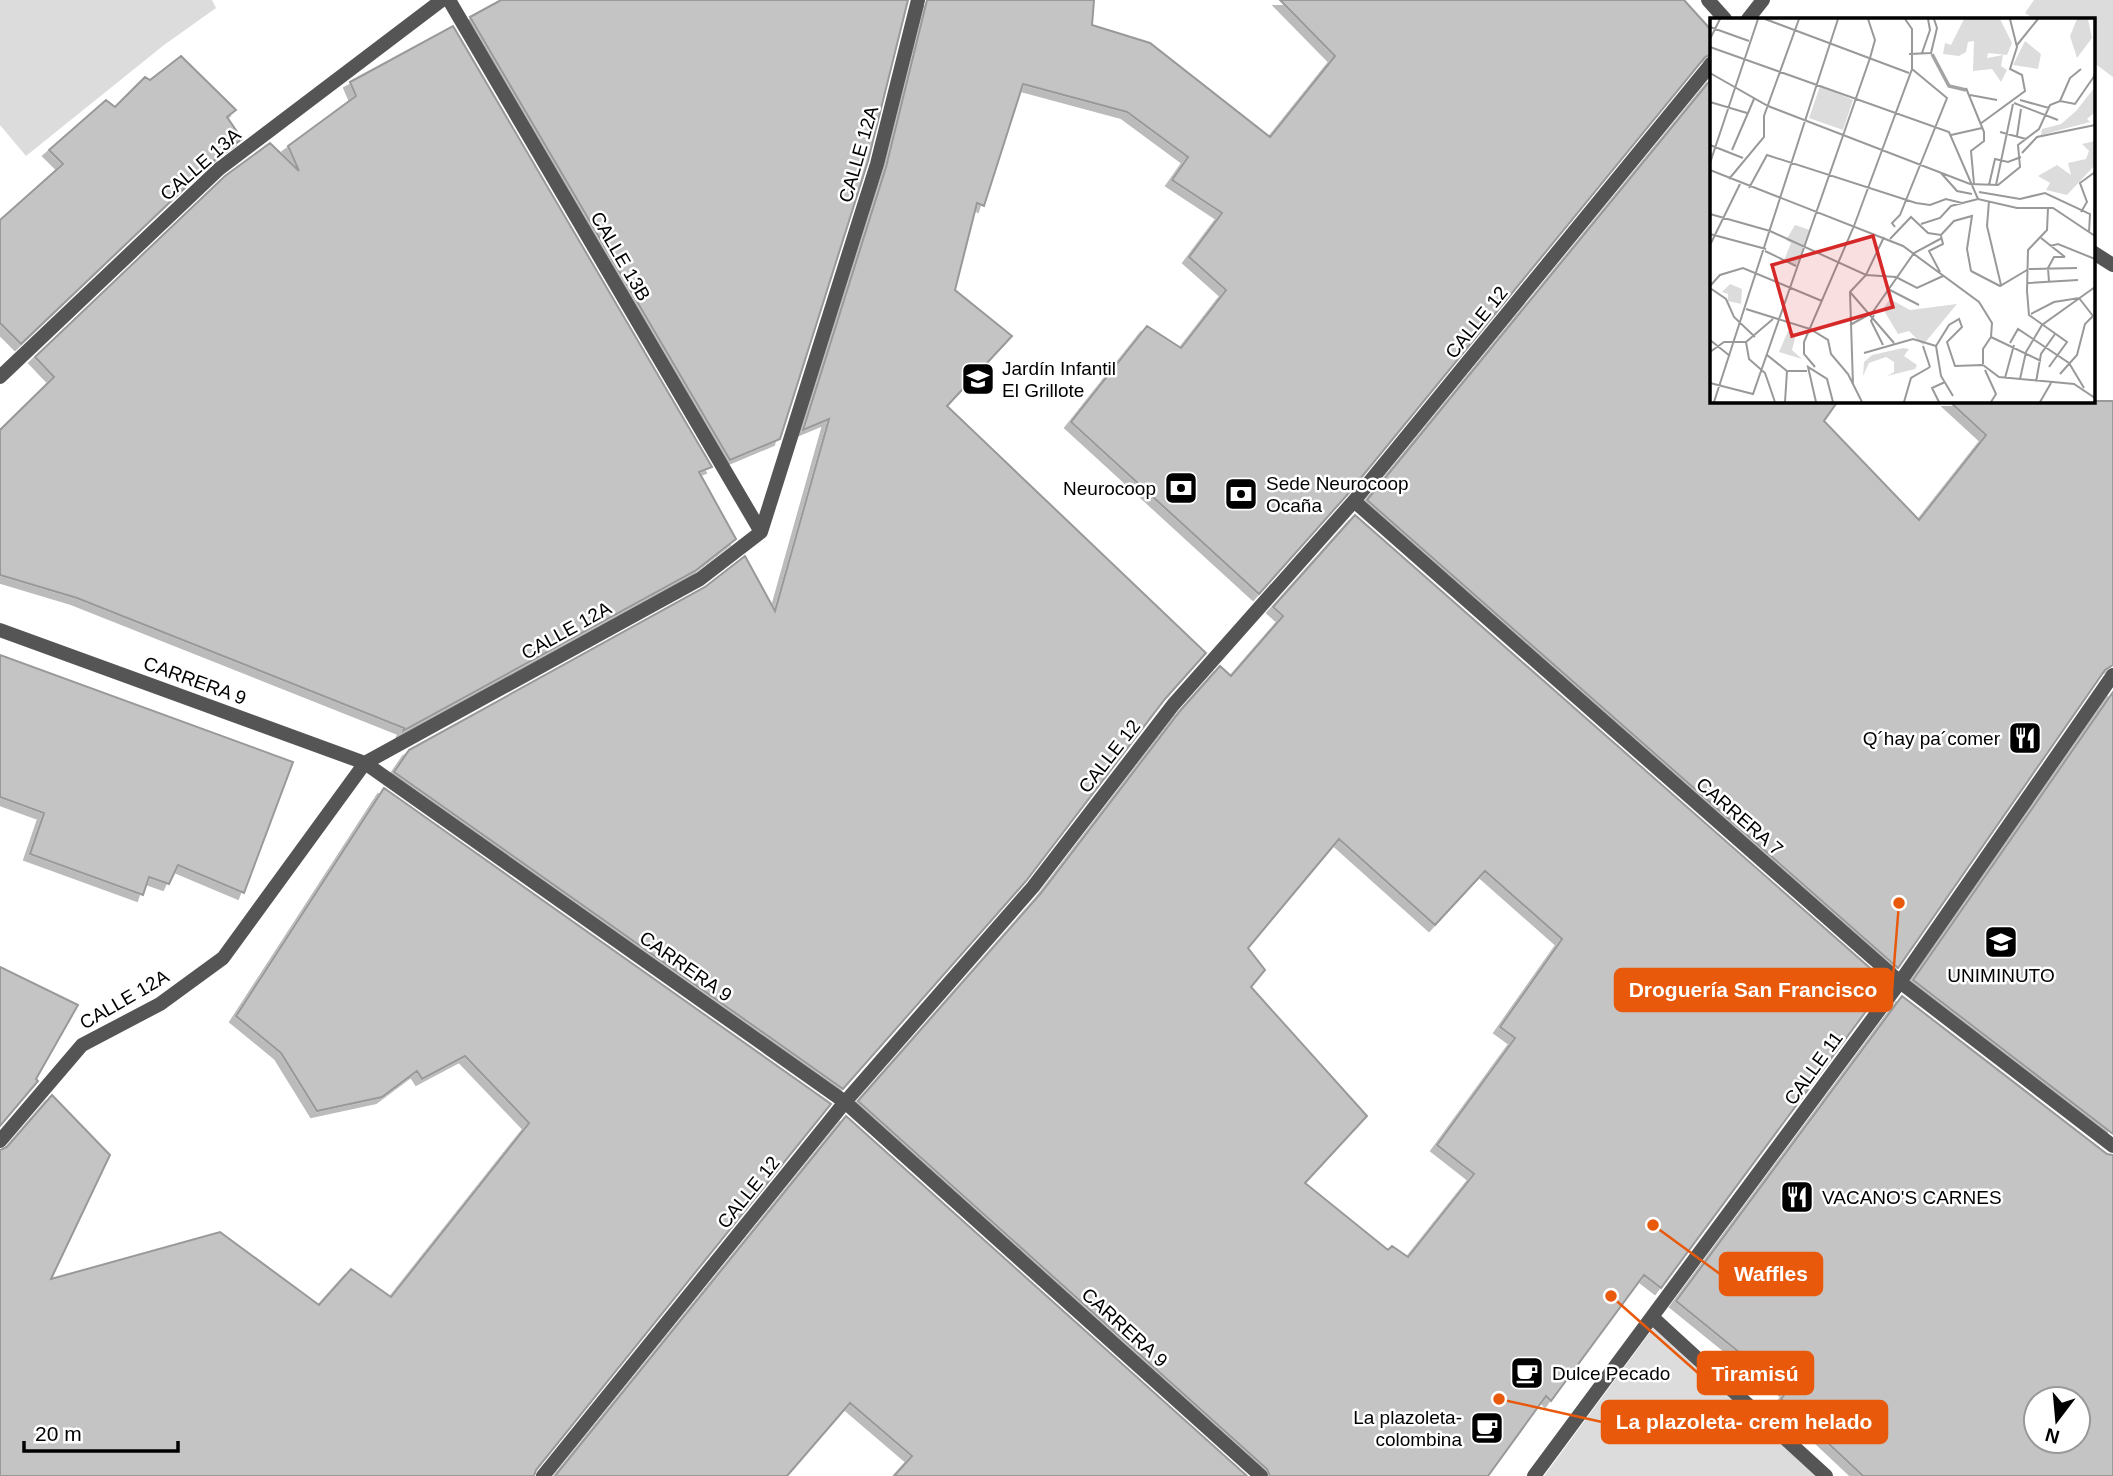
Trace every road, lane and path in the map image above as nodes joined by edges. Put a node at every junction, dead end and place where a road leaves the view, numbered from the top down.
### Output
1 (442, 0) edge
2 (449, 0) edge
3 (918, 0) edge
4 (1708, 0) edge
5 (1763, 0) edge
6 (1724, 18) edge
7 (1749, 18) edge
8 (1710, 66) edge
9 (2096, 254) edge
10 (2113, 265) edge
11 (2, 372) edge
12 (1354, 501) junction
13 (761, 532) junction
14 (0, 630) edge
15 (2113, 675) edge
16 (365, 763) junction
17 (1899, 982) junction
18 (845, 1102) junction
19 (0, 1141) edge
20 (2113, 1146) edge
21 (1652, 1317) junction
22 (543, 1476) edge
23 (1261, 1476) edge
24 (1534, 1476) edge
25 (1826, 1476) edge

1 - 11 street, CALLE 13A
2 - 13 street, CALLE 13B
3 - 13 street, CALLE 12A
4 - 6 street
5 - 7 street
8 - 12 street, CALLE 12
9 - 10 street
12 - 17 street, CARRERA 7
12 - 18 street, CALLE 12
13 - 16 street, CALLE 12A
14 - 16 street, CARRERA 9
15 - 17 street, CALLE 11
16 - 18 street, CARRERA 9
16 - 19 street, CALLE 12A
17 - 20 street, CARRERA 7
17 - 21 street, CALLE 11
18 - 22 street, CALLE 12
18 - 23 street, CARRERA 9
21 - 24 street, CALLE 11
21 - 25 street

